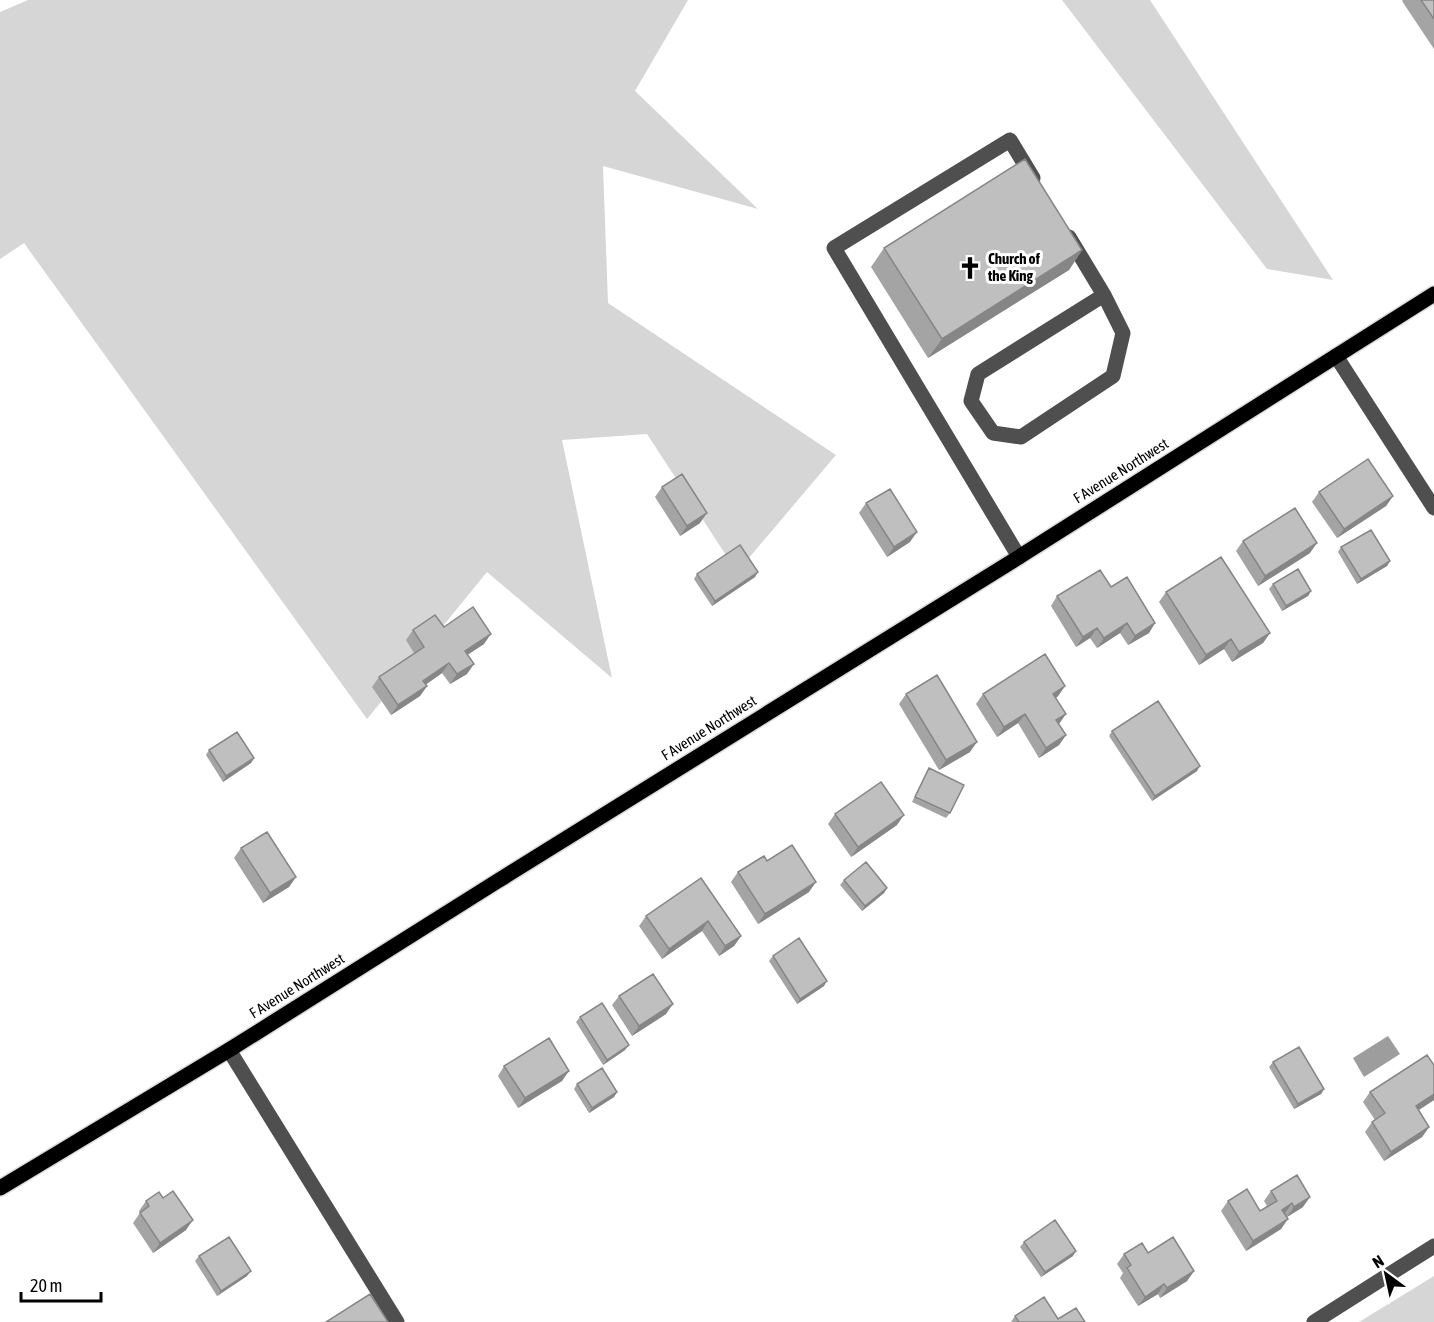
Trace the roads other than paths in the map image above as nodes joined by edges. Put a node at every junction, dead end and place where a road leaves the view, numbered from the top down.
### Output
1 (1040, 189) edge
2 (1063, 227) edge
3 (1434, 294) edge
4 (1104, 295) junction
5 (1336, 356) junction
6 (1434, 508) edge
7 (1019, 557) junction
8 (229, 1050) junction
9 (0, 1188) edge
10 (1434, 1246) edge
11 (397, 1322) edge
12 (1314, 1322) edge

1 - 7 street
2 - 4 street
3 - 5 main road, F Avenue Northwest
4 - 4 street
5 - 6 street
5 - 7 main road, F Avenue Northwest
7 - 8 main road, F Avenue Northwest
8 - 9 main road, F Avenue Northwest
8 - 11 street
10 - 12 street

